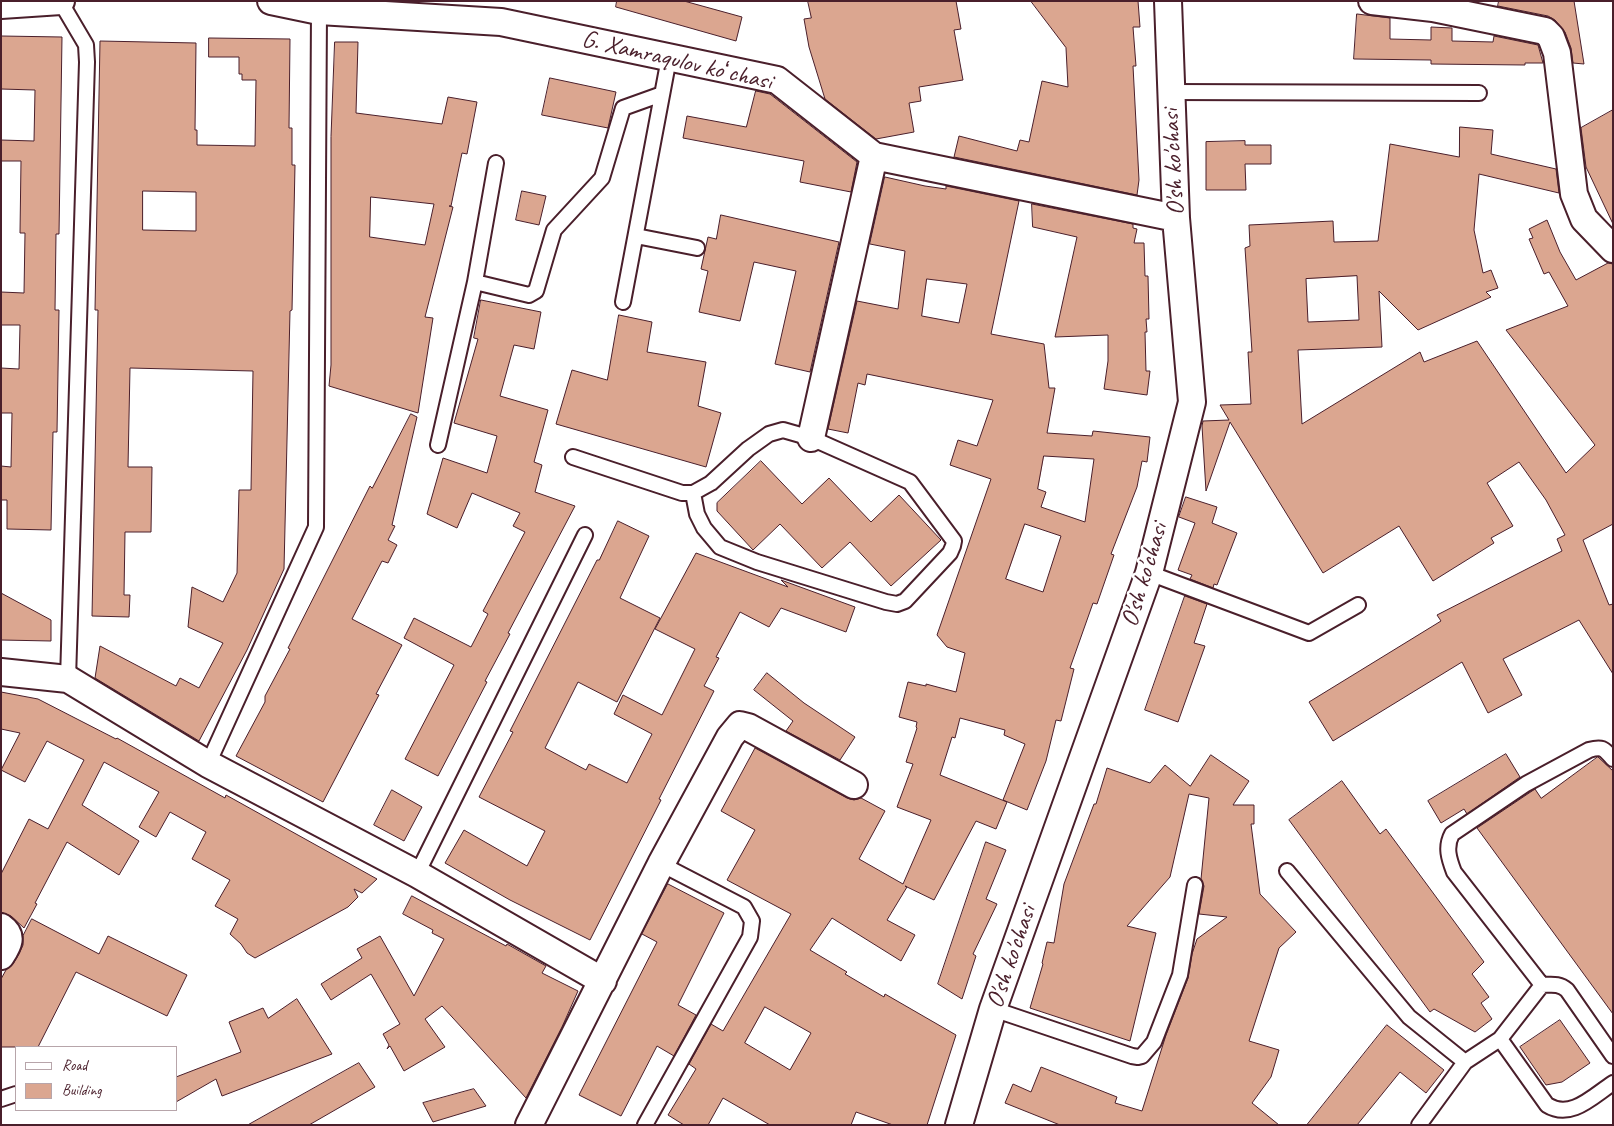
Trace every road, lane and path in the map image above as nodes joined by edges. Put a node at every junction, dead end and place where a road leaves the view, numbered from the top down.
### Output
1 (60, 1) edge
2 (272, 1) edge
3 (1168, 1) edge
4 (1372, 1) edge
5 (1, 5) edge
6 (319, 11) junction
7 (669, 58) junction
8 (1170, 92) junction
9 (1479, 93) dead end
10 (662, 94) junction
11 (874, 156) junction
12 (496, 163) dead end
13 (1176, 218) junction
14 (636, 236) junction
15 (697, 248) dead end
16 (1613, 249) edge
17 (475, 282) junction
18 (623, 302) dead end
19 (811, 438) junction
20 (438, 445) dead end
21 (573, 457) dead end
22 (693, 493) junction
23 (586, 535) dead end
24 (1149, 573) junction
25 (1358, 605) dead end
26 (1, 672) edge
27 (68, 679) junction
28 (1613, 759) edge
29 (208, 764) junction
30 (854, 785) dead end
31 (661, 864) junction
32 (1287, 871) dead end
33 (417, 874) junction
34 (1195, 885) dead end
35 (1, 927) edge
36 (1, 956) edge
37 (603, 981) junction
38 (1542, 986) junction
39 (992, 1009) junction
40 (1500, 1039) junction
41 (1613, 1056) edge
42 (1465, 1062) junction
43 (1613, 1083) edge
44 (15, 1094) edge
45 (1, 1099) edge
46 (535, 1123) edge
47 (645, 1125) edge
48 (959, 1125) edge
49 (1419, 1125) edge

1 - 5 street
1 - 27 lane
2 - 6 street, G. Xamraqulov koʻchasi
3 - 8 street, O'sh ko'chasi
4 - 16 street
6 - 7 street, G. Xamraqulov koʻchasi
6 - 29 lane
7 - 10 lane
7 - 11 street, G. Xamraqulov koʻchasi
8 - 9 lane
8 - 13 street, O'sh ko'chasi
10 - 14 lane
10 - 17 lane
11 - 13 street, G. Xamraqulov koʻchasi
11 - 19 street
12 - 17 lane
13 - 24 street, O'sh ko'chasi
14 - 15 lane
14 - 18 lane
17 - 20 lane
19 - 22 lane
19 - 22 lane
21 - 22 lane
23 - 33 lane
24 - 25 lane
24 - 39 street, O'sh ko'chasi
26 - 27 street
27 - 29 street
28 - 38 lane
29 - 33 street
30 - 31 street
31 - 37 street
31 - 47 lane
32 - 42 lane
33 - 37 street
34 - 39 lane
35 - 36 street
37 - 46 street
38 - 40 lane
38 - 41 lane
39 - 48 street, O'sh ko'chasi
40 - 42 lane
40 - 43 lane
42 - 49 lane
44 - 45 lane

